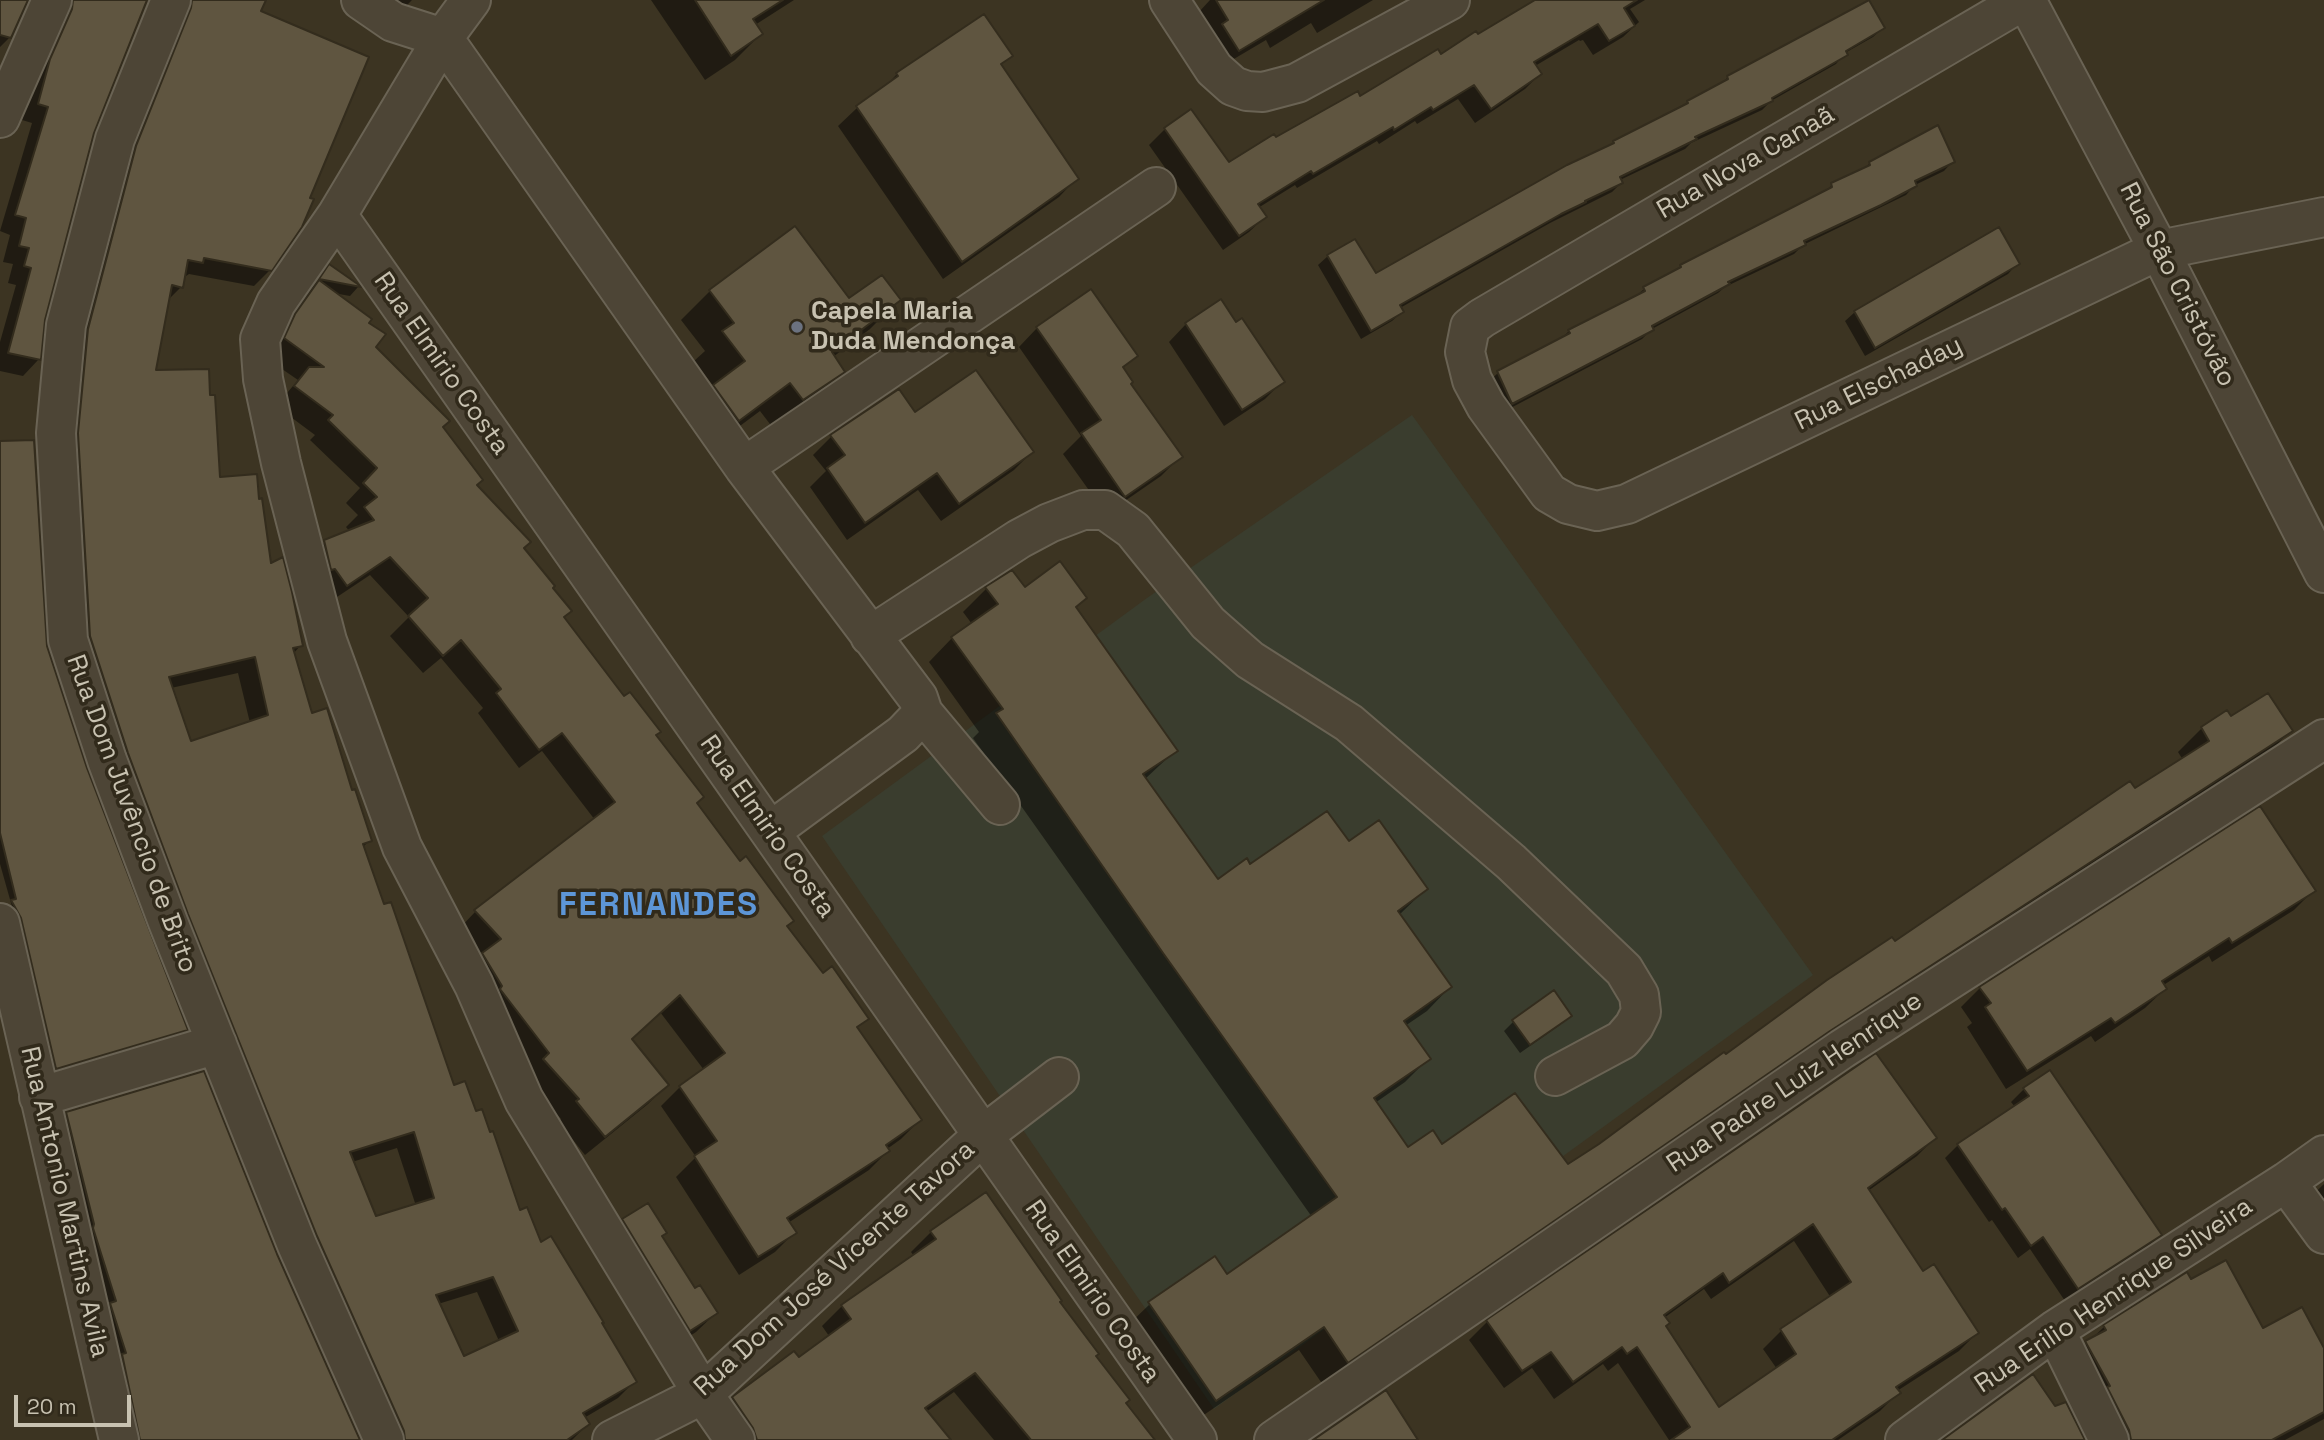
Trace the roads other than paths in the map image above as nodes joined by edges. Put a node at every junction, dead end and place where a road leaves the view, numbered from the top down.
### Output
1 (52, 0) edge
2 (171, 0) edge
3 (361, 0) edge
4 (471, 0) edge
5 (1169, 0) edge
6 (1450, 0) edge
7 (2025, 0) edge
8 (443, 38) junction
9 (0, 118) edge
10 (1156, 187) dead end
11 (337, 215) junction
12 (2324, 217) edge
13 (2159, 250) junction
14 (744, 467) junction
15 (1597, 511) joint
16 (2324, 573) edge
17 (870, 636) junction
18 (923, 713) junction
19 (2324, 739) edge
20 (1000, 804) dead end
21 (771, 831) junction
22 (0, 923) edge
23 (217, 1044) junction
24 (1555, 1076) dead end
25 (1059, 1077) dead end
26 (39, 1097) junction
27 (982, 1136) junction
28 (2324, 1155) edge
29 (2286, 1182) junction
30 (2324, 1234) edge
31 (2054, 1330) junction
32 (704, 1394) junction
33 (118, 1440) edge
34 (384, 1440) edge
35 (612, 1440) edge
36 (735, 1440) edge
37 (1197, 1440) edge
38 (1274, 1440) edge
39 (1905, 1440) edge
40 (2109, 1440) edge

1 - 9 street
2 - 23 street, Rua Dom Juvêncio de Brito
3 - 8 street
4 - 8 street
5 - 6 street
7 - 13 street, Rua São Cristóvão
7 - 15 street, Rua Nova Canaã
8 - 11 street
8 - 14 street
10 - 14 street
11 - 21 street, Rua Elmirio Costa
11 - 32 street
12 - 13 street, Rua Elschaday
13 - 15 street, Rua Elschaday
13 - 16 street, Rua São Cristóvão
14 - 17 street
17 - 18 street
17 - 24 street
18 - 20 street
18 - 21 street
19 - 38 street, Rua Padre Luiz Henrique
21 - 27 street, Rua Elmirio Costa
22 - 26 street, Rua Antonio Martins Avila
23 - 26 street
23 - 34 street, Rua Dom Juvêncio de Brito
25 - 27 street, Rua Dom José Vicente Tavora
26 - 33 street, Rua Antonio Martins Avila
27 - 32 street, Rua Dom José Vicente Tavora
27 - 37 street, Rua Elmirio Costa
28 - 29 street, Rua Erilio Henrique Silveira
29 - 30 street
29 - 31 street, Rua Erilio Henrique Silveira
31 - 39 street, Rua Erilio Henrique Silveira
31 - 40 street
32 - 35 street, Rua Dom José Vicente Tavora
32 - 36 street

